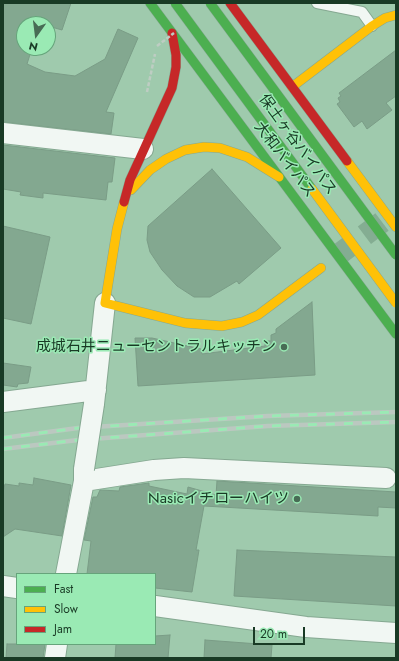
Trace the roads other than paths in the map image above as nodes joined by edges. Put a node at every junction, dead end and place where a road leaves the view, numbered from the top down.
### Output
1 (150, 3) edge
2 (175, 3) edge
3 (210, 3) edge
4 (230, 3) edge
5 (317, 3) edge
6 (396, 15) edge
7 (372, 26) junction
8 (172, 34) junction
9 (292, 87) junction
10 (3, 134) edge
11 (143, 149) junction
12 (280, 178) junction
13 (125, 200) junction
14 (396, 227) edge
15 (396, 255) edge
16 (321, 268) dead end
17 (105, 303) junction
18 (396, 303) edge
19 (396, 334) edge
20 (95, 397) junction
21 (3, 402) edge
22 (84, 475) junction
23 (386, 478) dead end
24 (66, 573) edge
25 (3, 586) edge
26 (16, 588) edge
27 (156, 606) edge
28 (396, 633) edge
29 (57, 645) edge
30 (55, 658) edge

1 - 8 main road, 大和バイパス
2 - 18 main road, 保土ヶ谷バイパス, bridge
3 - 15 main road, 保土ヶ谷バイパス, bridge
4 - 9 main road
5 - 7 lane
6 - 7 main road
7 - 9 main road
8 - 11 main road
8 - 12 main road, 大和バイパス
9 - 14 main road
10 - 11 street
11 - 13 main road
12 - 13 main road
12 - 19 main road, 大和バイパス
13 - 17 main road
16 - 17 main road
17 - 20 street
20 - 21 street
20 - 22 street, bridge
22 - 23 street
22 - 24 street
25 - 26 street
27 - 28 street
29 - 30 street

